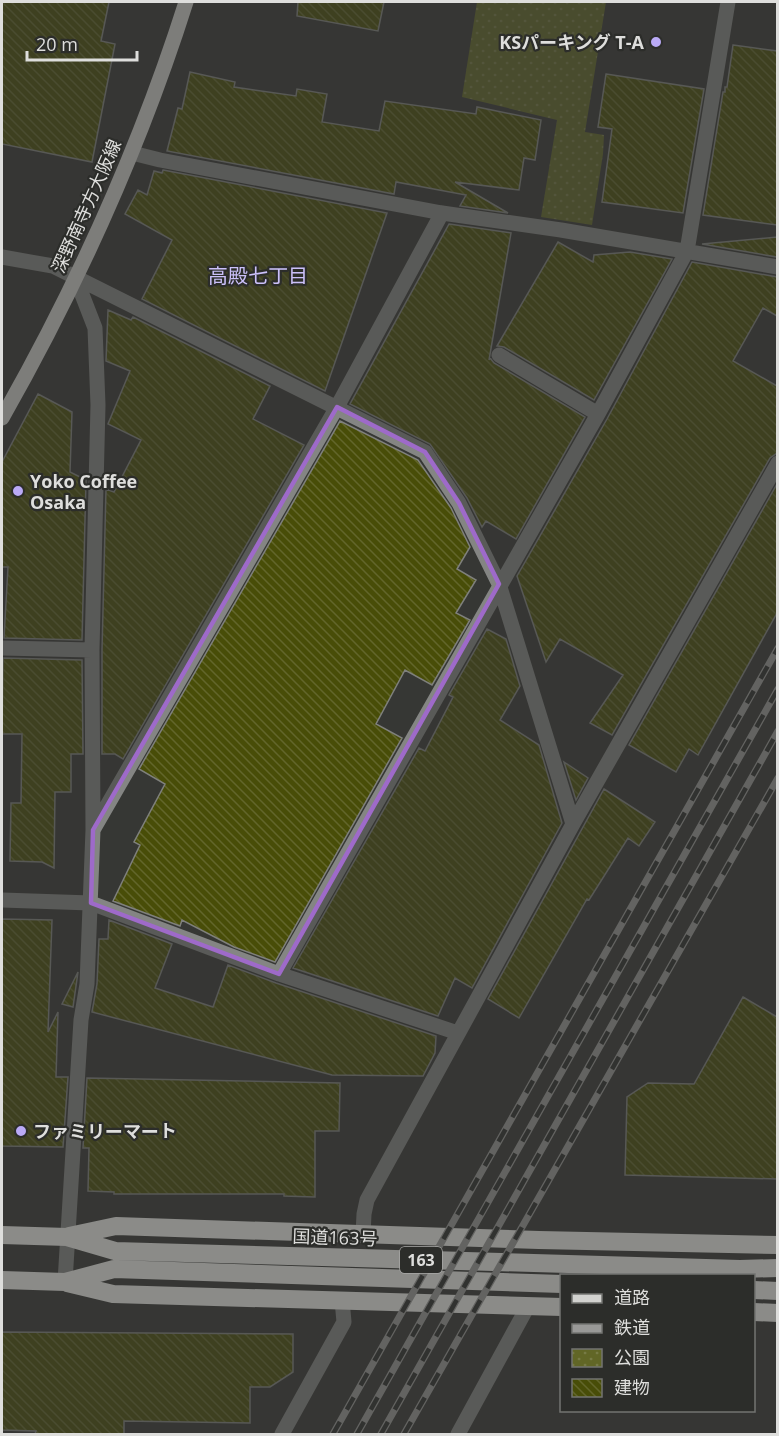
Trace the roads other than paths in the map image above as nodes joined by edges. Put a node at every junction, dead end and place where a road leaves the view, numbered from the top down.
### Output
1 (186, 2) edge
2 (728, 2) edge
3 (132, 153) junction
4 (442, 213) junction
5 (687, 251) junction
6 (2, 257) edge
7 (777, 267) edge
8 (76, 279) junction
9 (499, 355) dead end
10 (337, 407) junction
11 (598, 414) junction
12 (2, 418) edge
13 (777, 463) edge
14 (499, 584) junction
15 (2, 648) edge
16 (92, 650) junction
17 (573, 824) junction
18 (93, 830) junction
19 (2, 900) edge
20 (91, 903) junction
21 (279, 974) junction
22 (458, 1033) junction
23 (2, 1235) edge
24 (363, 1235) junction
25 (67, 1237) junction
26 (777, 1245) edge
27 (777, 1268) edge
28 (2, 1280) edge
29 (65, 1282) junction
30 (560, 1284) edge
31 (755, 1290) edge
32 (777, 1291) edge
33 (342, 1300) junction
34 (528, 1306) junction
35 (560, 1307) edge
36 (755, 1312) edge
37 (777, 1313) edge
38 (282, 1434) edge
39 (458, 1434) edge

1 - 3 main road, 深野南寺方大阪線
2 - 5 street
3 - 4 street
3 - 8 main road, 深野南寺方大阪線
4 - 5 street
4 - 10 street
5 - 7 street
5 - 11 street
6 - 8 street
8 - 10 street
8 - 12 main road, 深野南寺方大阪線
8 - 16 street
9 - 11 street
10 - 14 street
10 - 18 street
11 - 14 street
13 - 17 street
14 - 17 street
14 - 21 street
15 - 16 street
16 - 18 street
17 - 22 street
18 - 20 street
19 - 20 street
20 - 21 street
20 - 25 street
21 - 22 street
22 - 24 street
23 - 25 highway, 国道163号 / 163
24 - 25 highway, 163
24 - 26 highway, 163
25 - 27 highway, 国道163号 / 163
25 - 29 street
28 - 29 highway, 163
29 - 30 highway, 163
29 - 33 highway, 163
31 - 32 highway
33 - 34 highway, 163
33 - 38 street
34 - 35 highway, 163
34 - 39 street
36 - 37 highway

